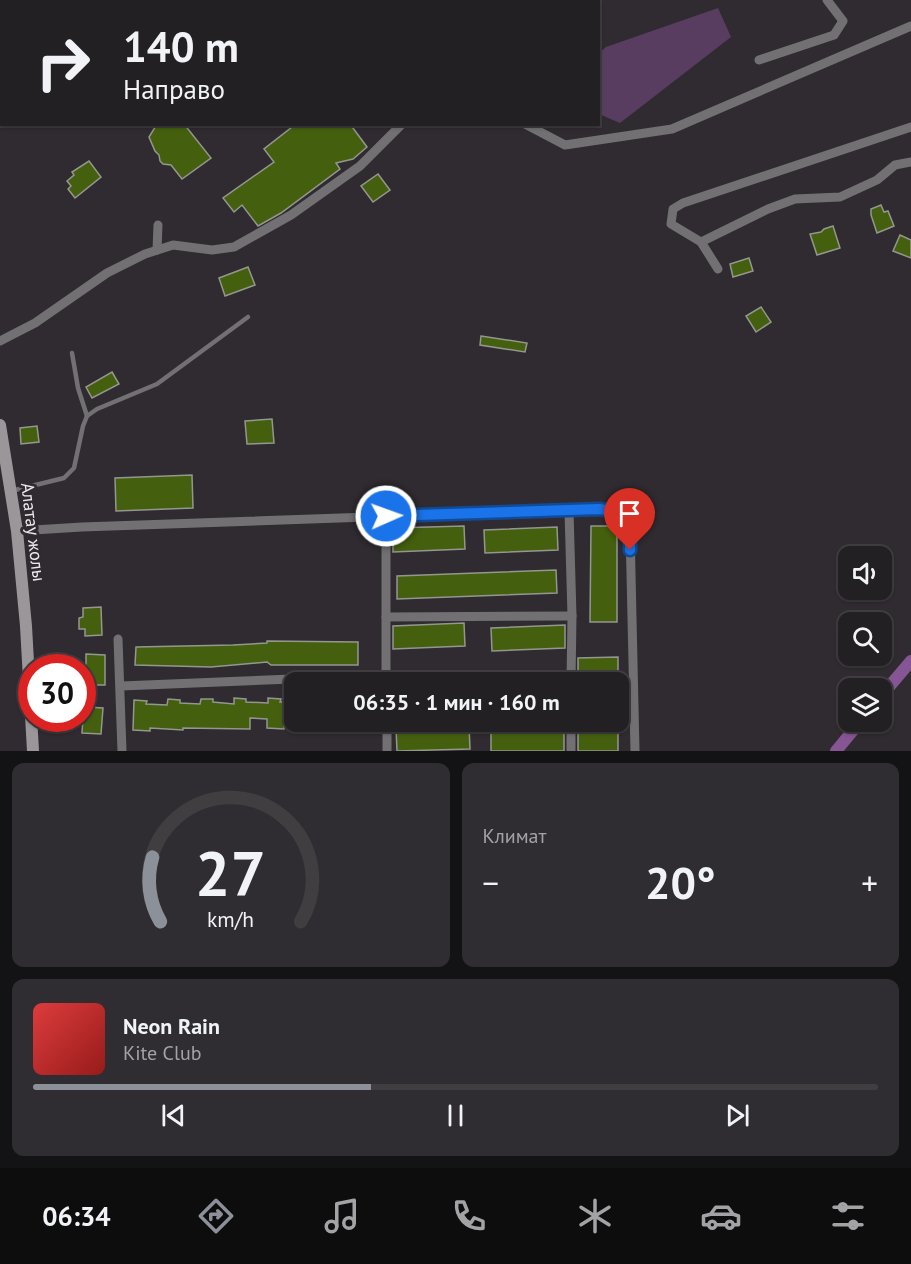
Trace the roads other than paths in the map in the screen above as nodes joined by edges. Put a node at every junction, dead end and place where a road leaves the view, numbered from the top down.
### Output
1 (827, 0) edge
2 (911, 26) edge
3 (759, 60) dead end
4 (400, 126) edge
5 (529, 126) edge
6 (911, 127) edge
7 (911, 162) edge
8 (158, 225) dead end
9 (701, 242) junction
10 (157, 250) junction
11 (718, 269) dead end
12 (248, 316) dead end
13 (0, 341) edge
14 (72, 353) dead end
15 (87, 416) junction
16 (0, 425) edge
17 (11, 491) junction
18 (568, 511) junction
19 (386, 516) junction
20 (17, 531) junction
21 (572, 616) junction
22 (386, 617) junction
23 (118, 639) dead end
24 (387, 672) edge
25 (571, 672) edge
26 (284, 679) edge
27 (121, 686) junction
28 (387, 732) edge
29 (571, 732) edge
30 (33, 751) edge
31 (122, 751) edge
32 (387, 751) edge
33 (571, 751) edge
34 (635, 751) edge

1 - 3 street
2 - 5 street
4 - 10 street
6 - 9 street
7 - 9 street
8 - 10 street
9 - 11 street
10 - 13 street
12 - 15 lane
14 - 15 lane
15 - 17 lane
16 - 17 main road, Алатау жолы
17 - 20 main road, Алатау жолы
18 - 19 street
18 - 21 street
18 - 34 street
19 - 20 street
19 - 22 street
20 - 30 main road, Алатау жолы
21 - 22 street
21 - 25 street
22 - 24 street
23 - 27 street
26 - 27 street
27 - 31 street
28 - 32 street
29 - 33 street

